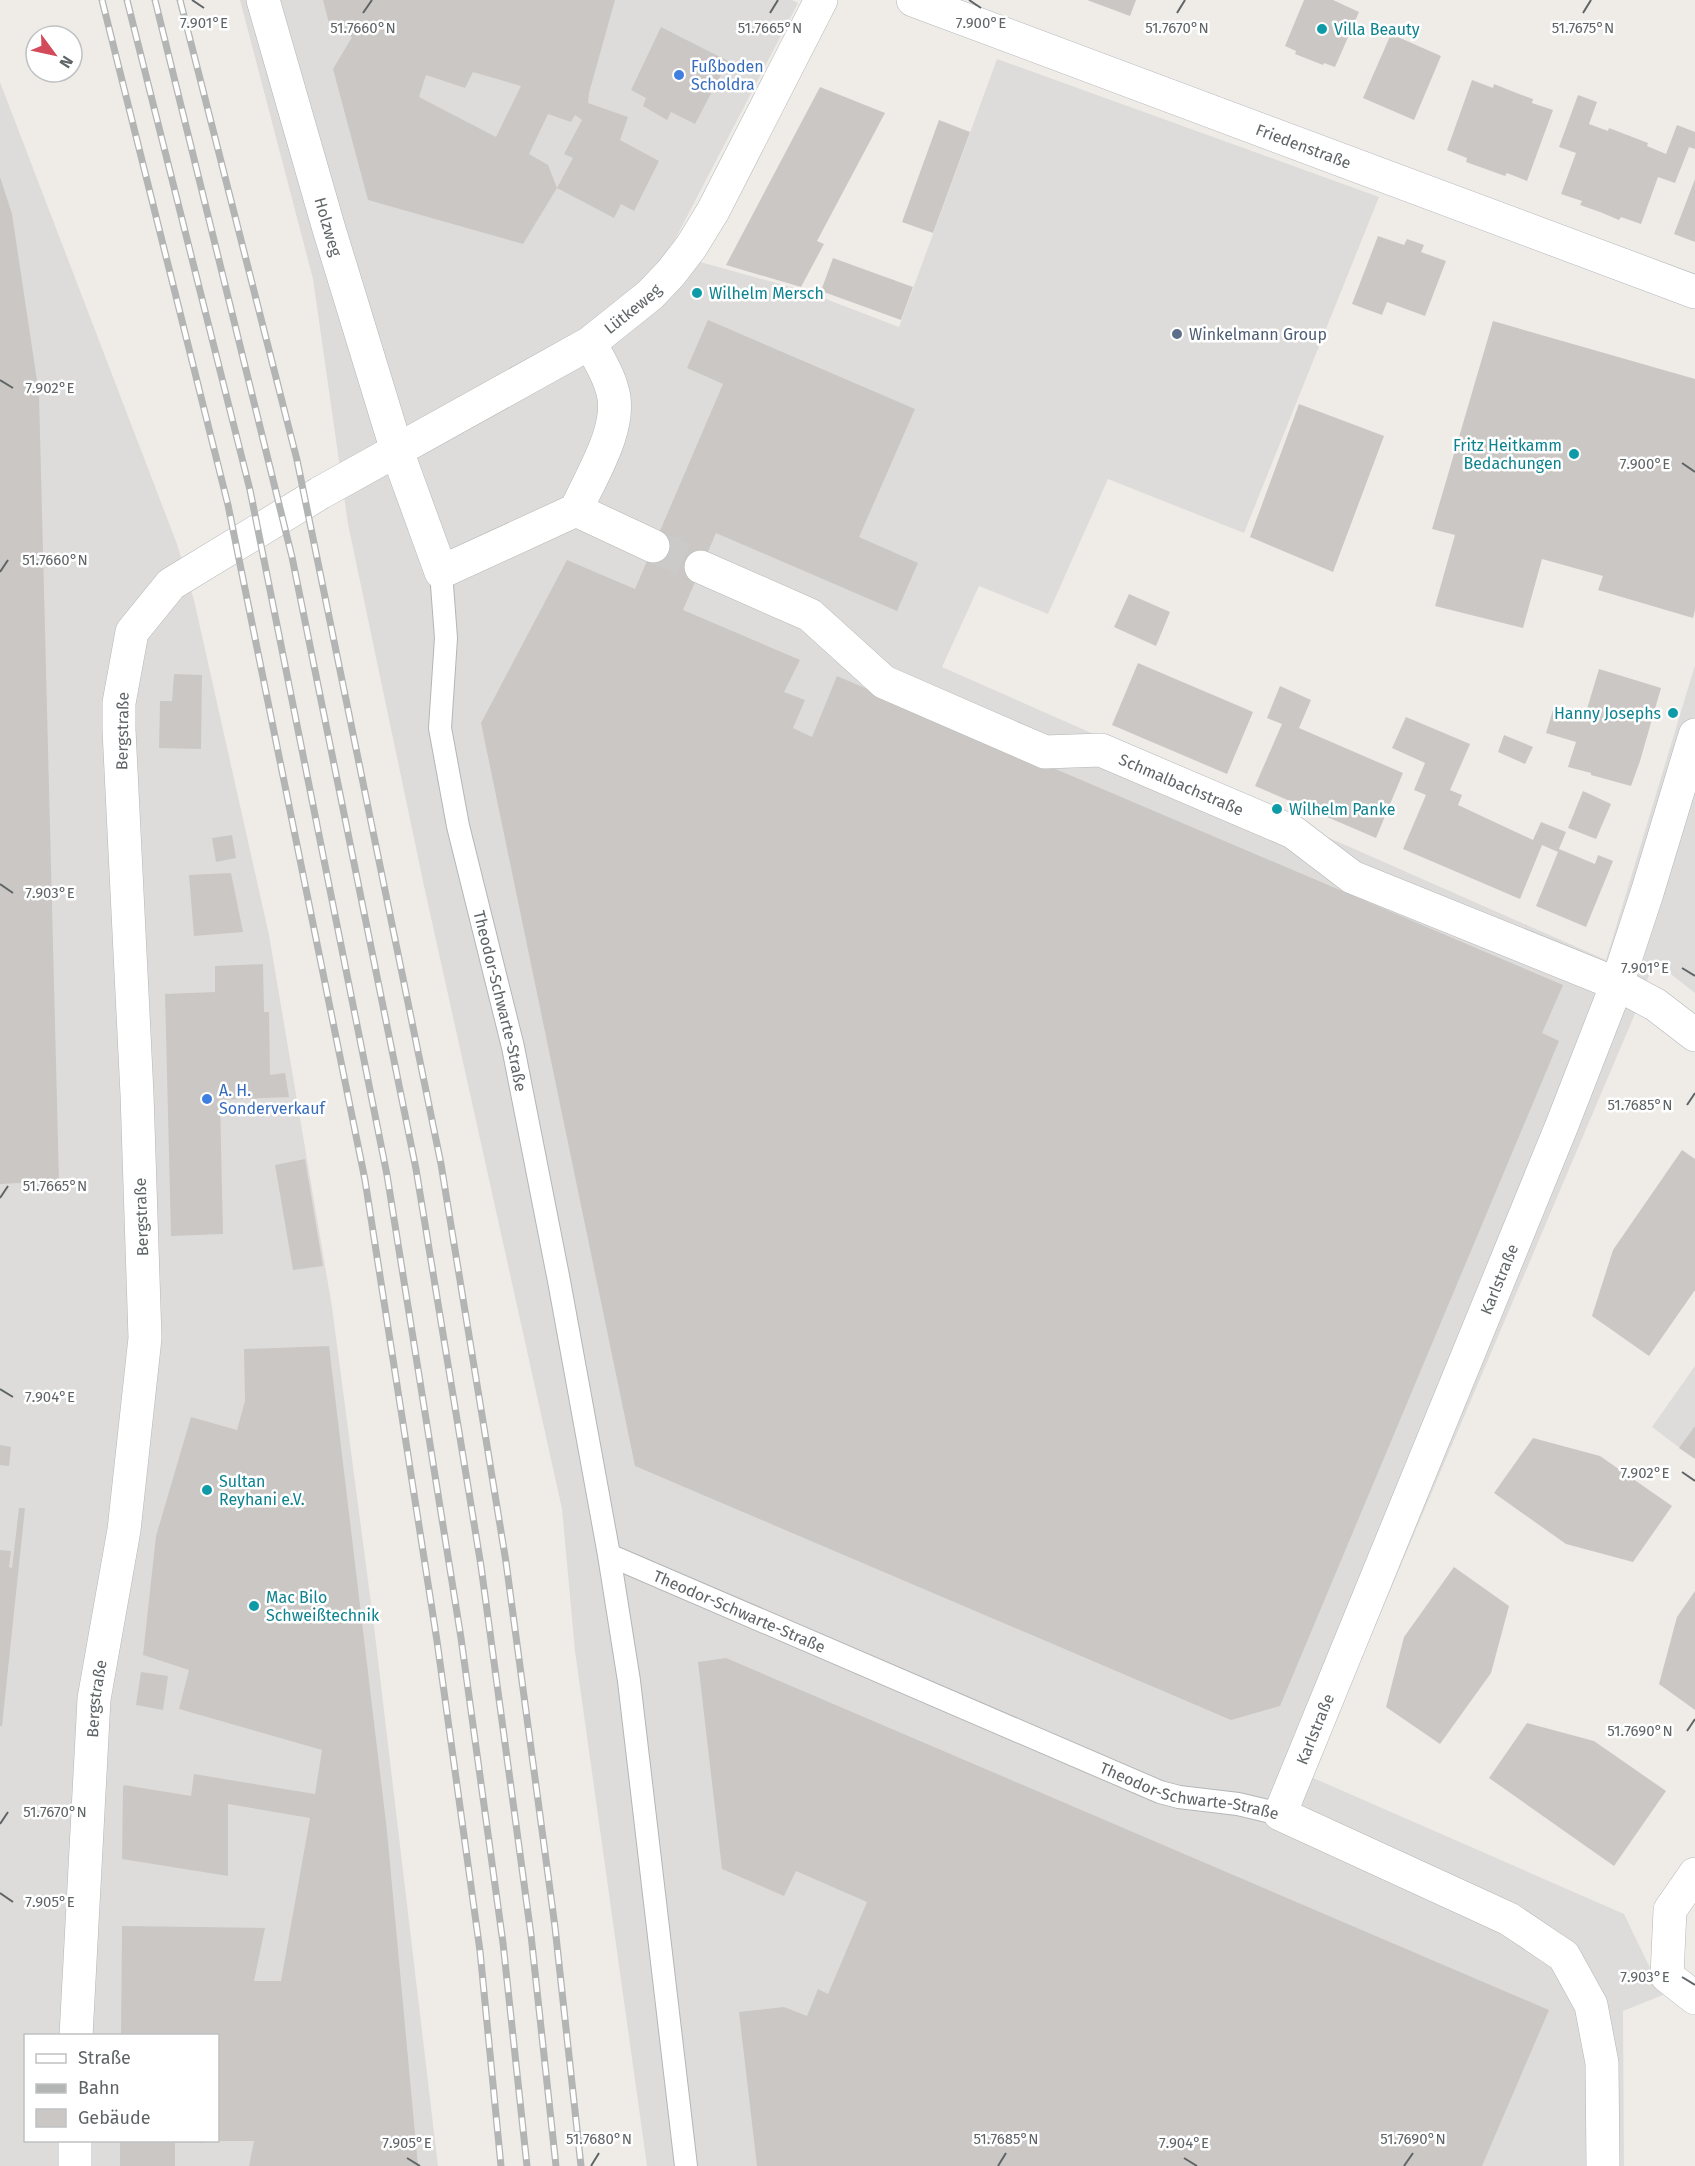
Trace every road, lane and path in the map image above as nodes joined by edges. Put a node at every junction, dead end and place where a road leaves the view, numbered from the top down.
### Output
1 (263, 0) edge
2 (820, 0) edge
3 (913, 0) edge
4 (1695, 292) edge
5 (590, 343) junction
6 (397, 451) junction
7 (320, 493) joint
8 (576, 510) junction
9 (653, 546) tunnel mouth
10 (701, 567) tunnel mouth
11 (441, 572) junction
12 (1695, 735) edge
13 (1617, 984) junction
14 (1695, 1035) edge
15 (609, 1555) junction
16 (1280, 1814) junction
17 (1695, 1874) edge
18 (1695, 1998) edge
19 (76, 2034) edge
20 (75, 2142) edge
21 (75, 2166) edge
22 (686, 2166) edge
23 (1603, 2166) edge

1 - 6 street, Holzweg
2 - 5 street, Lütkeweg
3 - 4 street, Friedenstraße
5 - 6 street, Lütkeweg
5 - 8 street
6 - 7 street, Lütkeweg
6 - 11 street, Theodor-Schwarte-Straße
7 - 19 street, Bergstraße
8 - 9 street
8 - 11 street
10 - 13 street, Schmalbachstraße
11 - 15 lane, Theodor-Schwarte-Straße
12 - 13 street, Karlstraße
13 - 14 street, Schmalbachstraße
13 - 16 street, Karlstraße
15 - 16 lane, Theodor-Schwarte-Straße
15 - 22 lane, Theodor-Schwarte-Straße
16 - 23 street, Theodor-Schwarte-Straße
17 - 18 street
20 - 21 street

